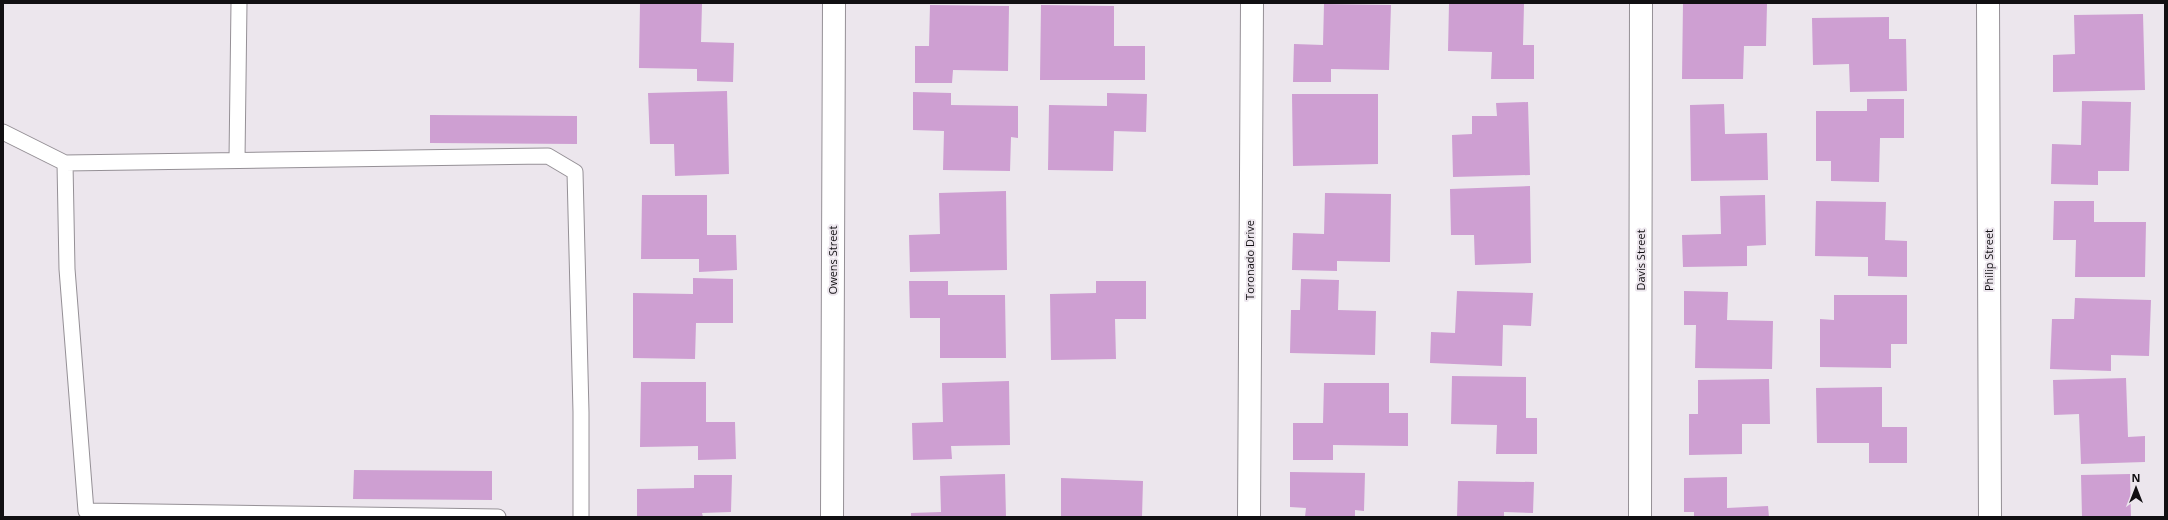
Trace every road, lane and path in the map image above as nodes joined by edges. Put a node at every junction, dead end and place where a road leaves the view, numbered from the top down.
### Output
1 (239, 3) edge
2 (834, 3) edge
3 (1252, 3) edge
4 (1641, 3) edge
5 (1988, 3) edge
6 (3, 132) edge
7 (237, 159) junction
8 (65, 163) junction
9 (498, 517) edge
10 (581, 517) edge
11 (832, 517) edge
12 (1249, 517) edge
13 (1640, 517) edge
14 (1990, 517) edge

1 - 7 lane
2 - 11 street, Owens Street
3 - 12 street, Toronado Drive
4 - 13 street, Davis Street
5 - 14 street, Philip Street
6 - 8 lane
7 - 8 lane
7 - 10 lane
8 - 9 lane

